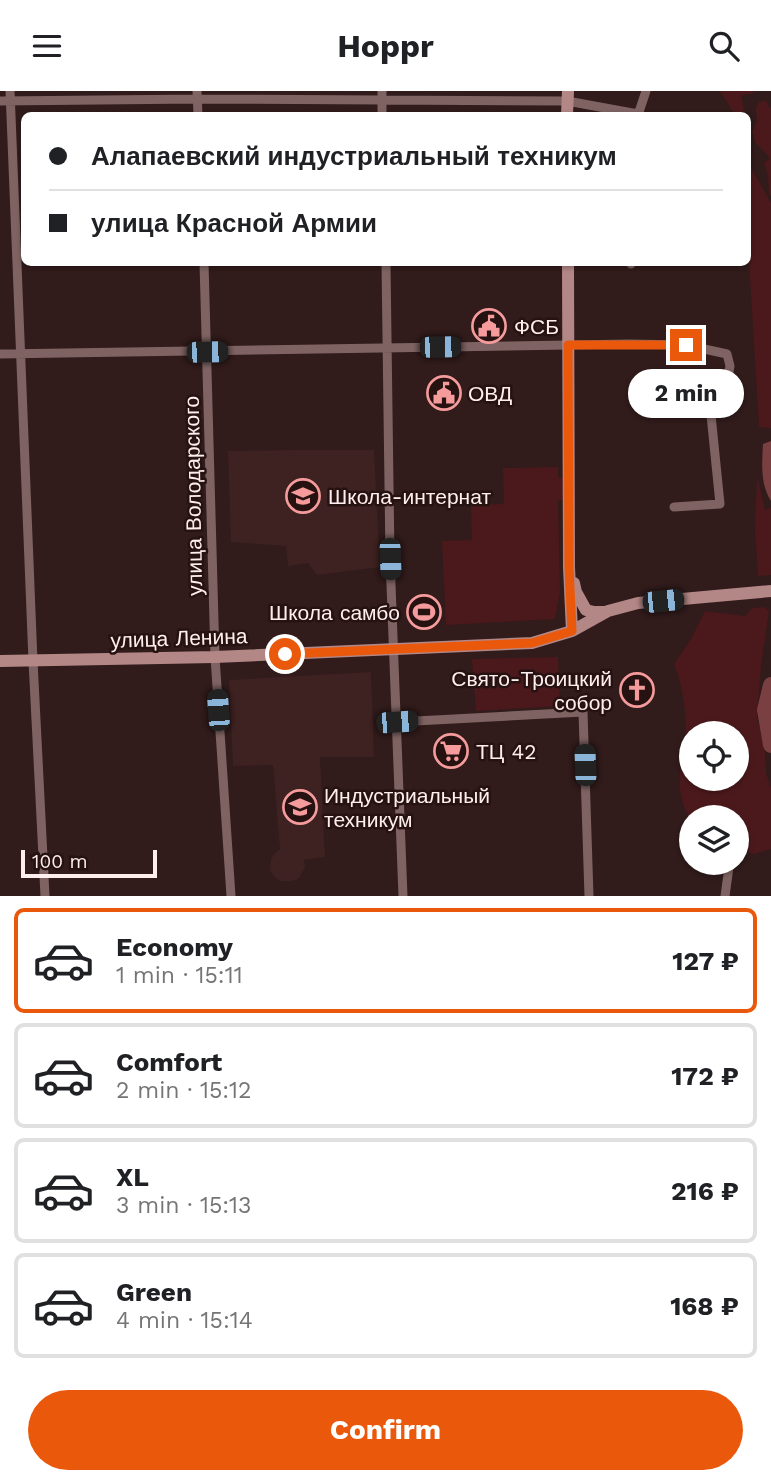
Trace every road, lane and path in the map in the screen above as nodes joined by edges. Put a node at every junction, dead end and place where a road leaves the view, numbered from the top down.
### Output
1 (646, 91) edge
2 (197, 95) edge
3 (382, 96) edge
4 (567, 96) edge
5 (7, 98) edge
6 (627, 112) edge
7 (639, 112) edge
8 (204, 266) edge
9 (386, 266) edge
10 (568, 266) edge
11 (568, 345) junction
12 (388, 347) junction
13 (207, 352) junction
14 (21, 353) junction
15 (0, 354) edge
16 (674, 507) dead end
17 (569, 567) junction
18 (771, 591) edge
19 (608, 611) junction
20 (572, 631) junction
21 (394, 649) junction
22 (215, 657) junction
23 (0, 661) edge
24 (33, 661) junction
25 (397, 722) junction
26 (728, 875) edge
27 (45, 896) edge
28 (231, 896) edge
29 (403, 896) edge
30 (589, 896) edge
31 (725, 896) edge

1 - 7 street
2 - 3 street
2 - 5 street
3 - 4 street
4 - 6 street
5 - 14 street
8 - 13 street, улица Володарского
9 - 12 street
10 - 11 main road
11 - 12 street
11 - 16 street
11 - 17 main road
12 - 13 street
12 - 21 street
13 - 14 street
13 - 22 street, улица Володарского
14 - 15 street
14 - 24 street
17 - 19 main road
17 - 20 main road
18 - 19 main road, улица Ленина
19 - 20 main road, улица Ленина
20 - 21 main road, улица Ленина
21 - 22 main road, улица Ленина
21 - 25 street
22 - 24 main road, улица Ленина
22 - 28 street, улица Володарского
23 - 24 main road, улица Ленина
24 - 27 street
25 - 29 street
25 - 30 street
26 - 31 street

